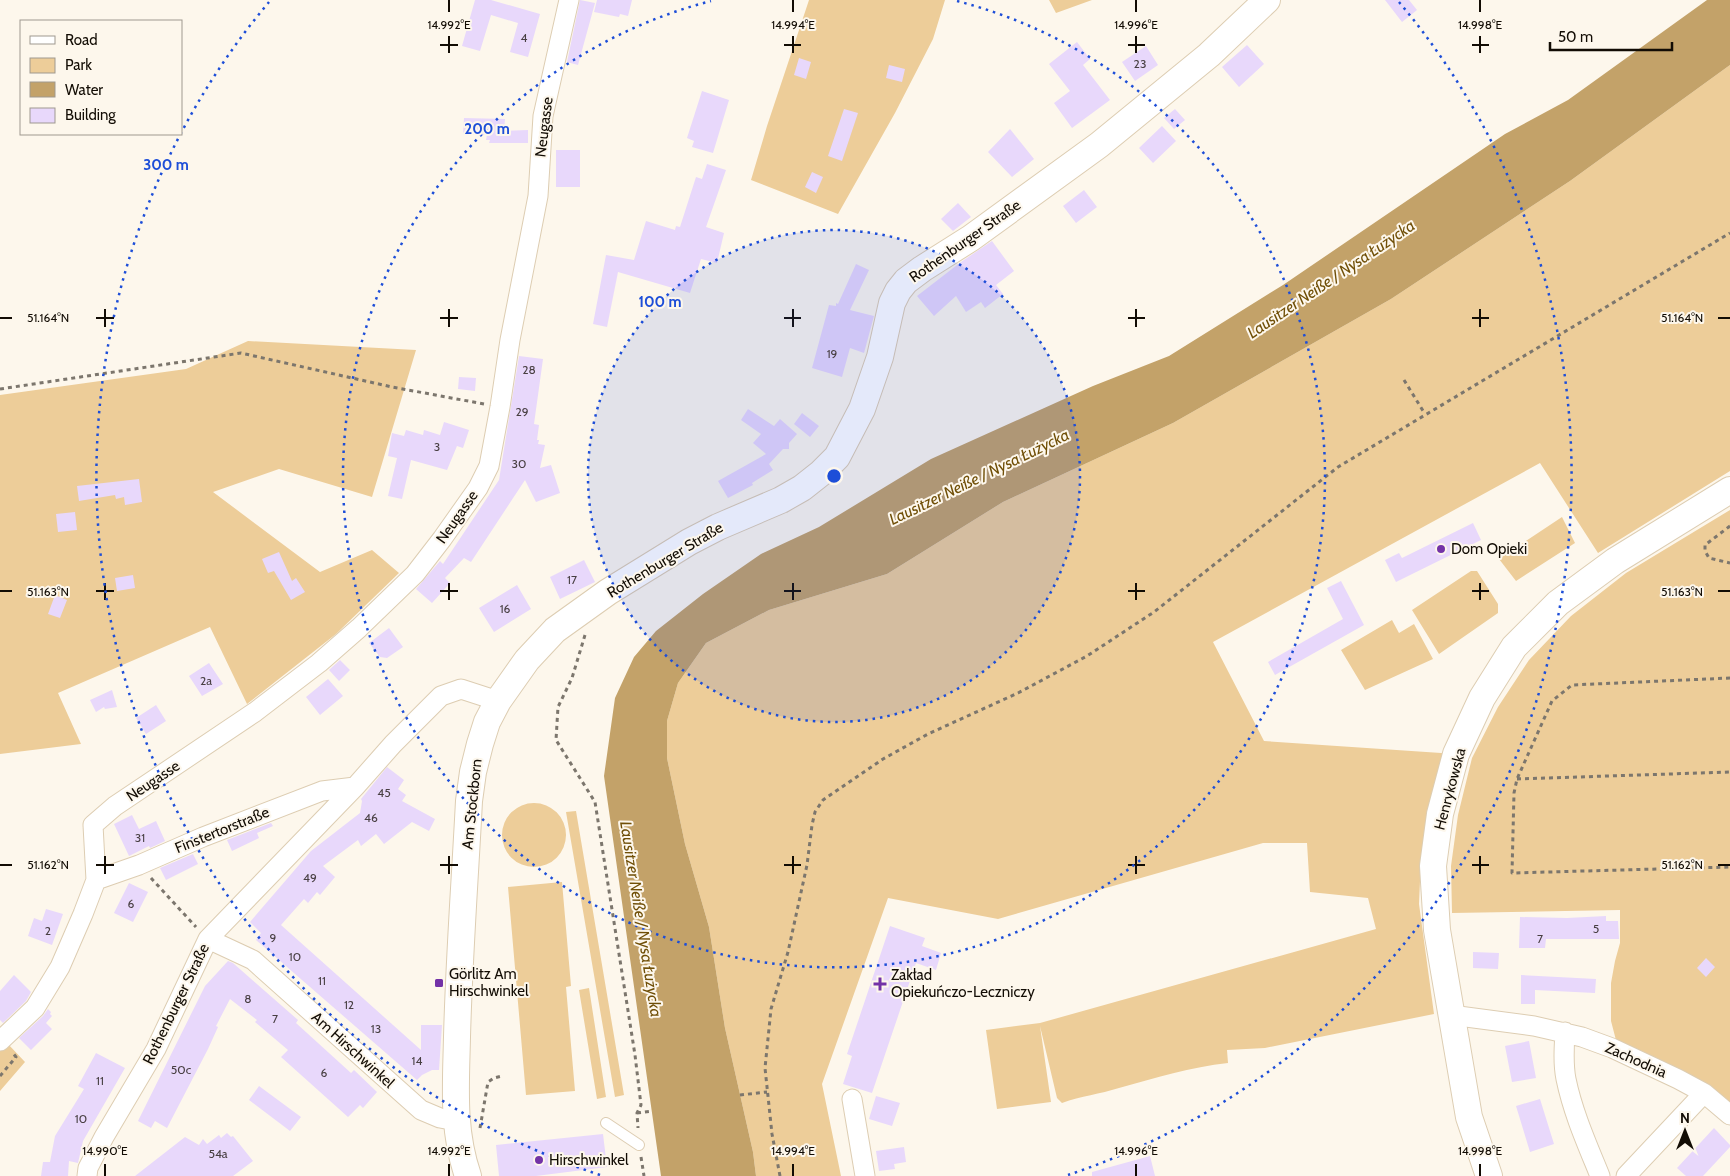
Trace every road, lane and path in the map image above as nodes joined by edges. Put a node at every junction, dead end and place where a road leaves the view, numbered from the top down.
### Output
1 (569, 0) edge
2 (1267, 0) edge
3 (1730, 233) edge
4 (1404, 380) dead end
5 (0, 389) edge
6 (500, 407) junction
7 (1425, 414) junction
8 (1730, 490) edge
9 (1730, 526) edge
10 (1730, 563) edge
11 (587, 628) dead end
12 (1730, 678) edge
13 (498, 701) junction
14 (1730, 772) edge
15 (1517, 779) junction
16 (355, 787) junction
17 (138, 865) junction
18 (1730, 867) edge
19 (96, 880) junction
20 (208, 939) junction
21 (1451, 1015) junction
22 (1565, 1032) junction
23 (0, 1041) edge
24 (0, 1076) edge
25 (502, 1076) dead end
26 (768, 1092) junction
27 (1704, 1092) junction
28 (740, 1095) dead end
29 (852, 1099) dead end
30 (652, 1111) dead end
31 (1730, 1115) edge
32 (606, 1123) dead end
33 (457, 1130) junction
34 (639, 1145) joint
35 (87, 1176) edge
36 (468, 1176) edge
37 (644, 1176) edge
38 (780, 1176) edge
39 (865, 1176) edge
40 (1489, 1176) edge
41 (1600, 1176) edge
42 (1626, 1176) edge

1 - 6 street, Neugasse
2 - 13 street, Rothenburger Straße
3 - 7 path
4 - 7 path
5 - 6 path
6 - 19 street, Neugasse
7 - 26 path
8 - 21 street, Henrykowska
9 - 10 path
11 - 30 path
12 - 15 path
13 - 16 street
13 - 33 street, Am Stockborn
14 - 15 path
15 - 18 path
16 - 17 street, Finstertorstraße
16 - 20 street, Rothenburger Straße
17 - 19 street, Finstertorstraße
17 - 20 path
19 - 23 street
20 - 33 street, Am Hirschwinkel
20 - 35 street, Rothenburger Straße
21 - 22 street, Zachodnia
21 - 40 street, Henrykowska
22 - 27 street, Zachodnia
22 - 41 street
23 - 24 path
25 - 33 path
26 - 28 path
26 - 38 path
27 - 31 street, Zachodnia
27 - 42 street
29 - 39 street
32 - 34 lane
33 - 36 street
34 - 37 path

